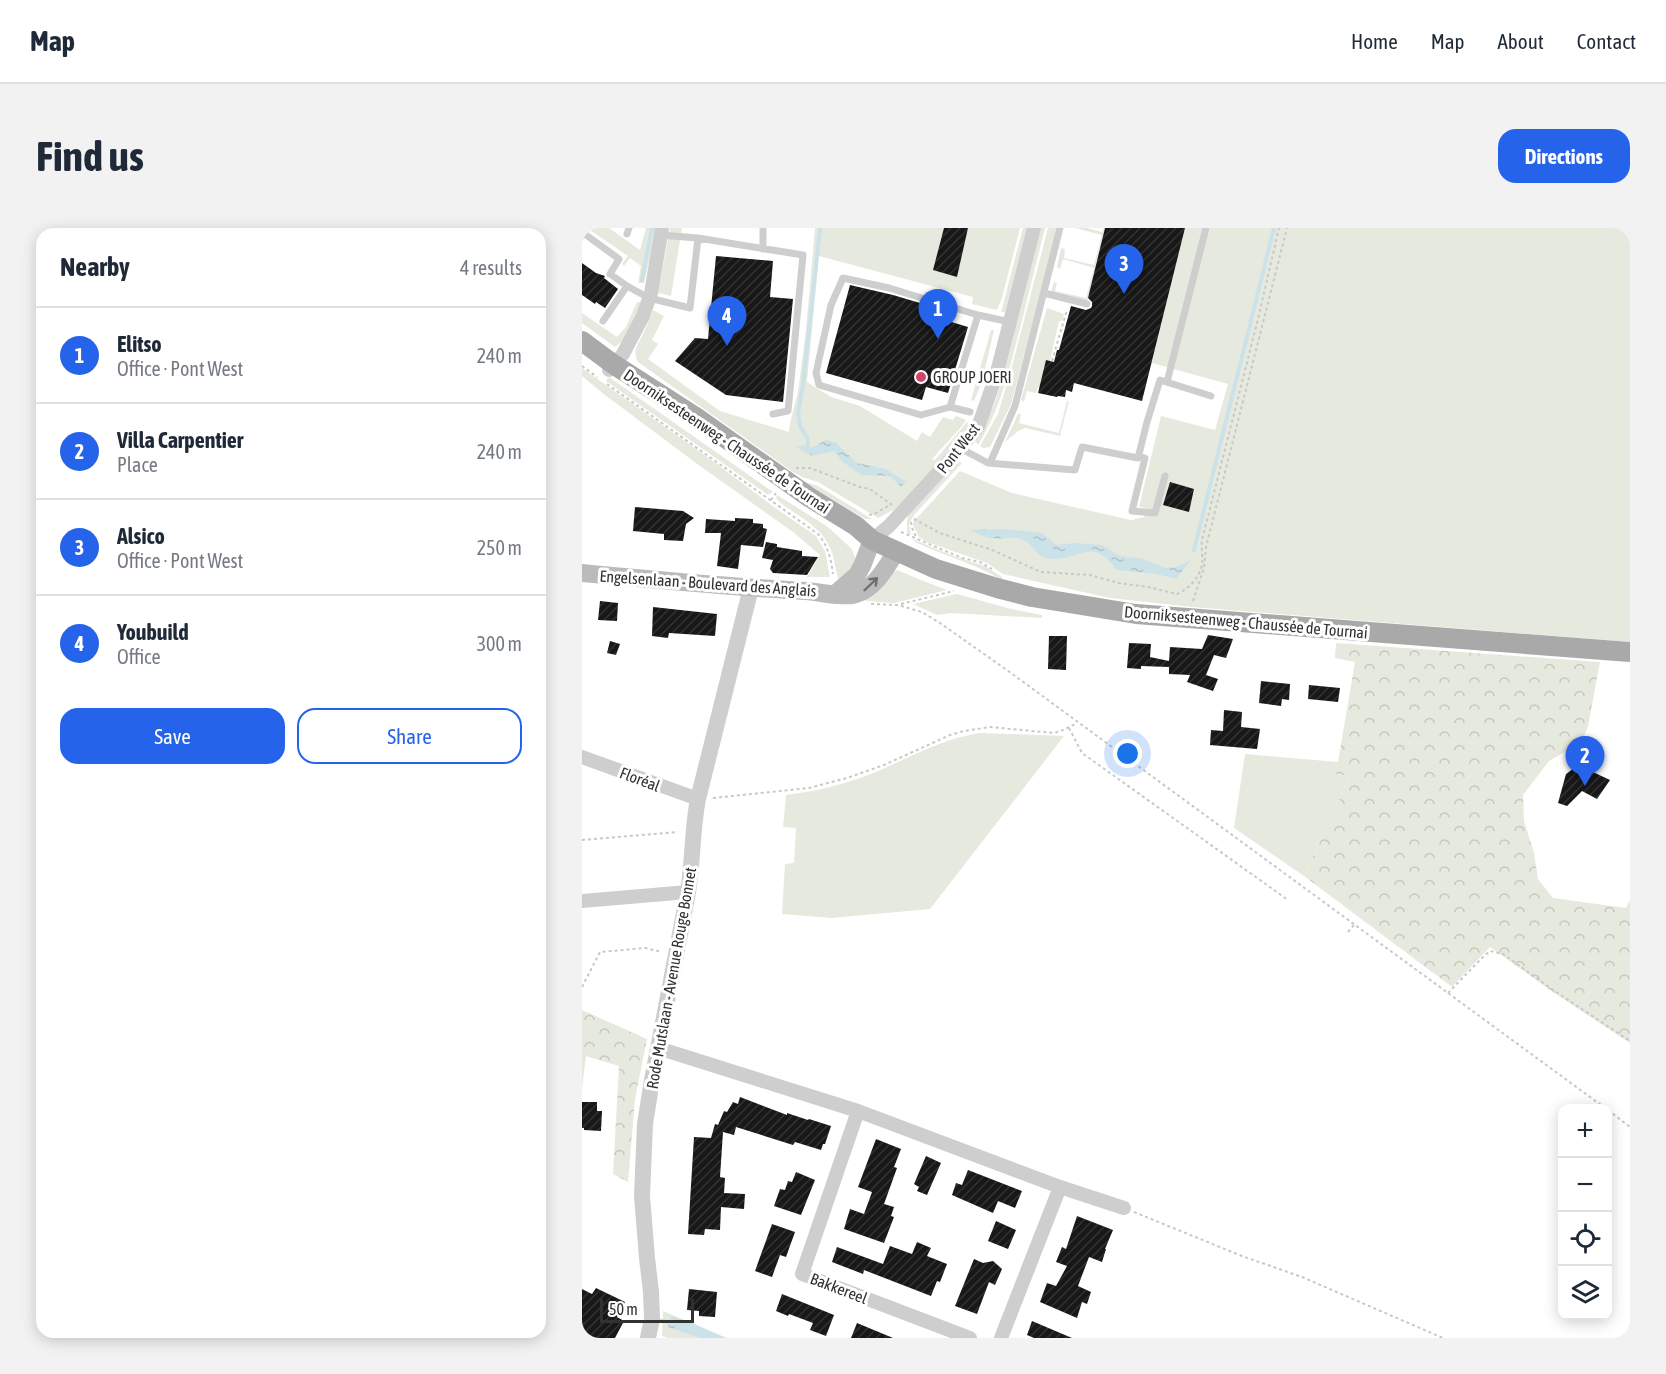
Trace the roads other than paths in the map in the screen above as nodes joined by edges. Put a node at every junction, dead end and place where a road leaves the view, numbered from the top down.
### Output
1 (763, 228) edge
2 (1034, 228) edge
3 (1060, 228) edge
4 (1206, 228) edge
5 (661, 231) edge
6 (582, 232) edge
7 (698, 238) junction
8 (763, 249) junction
9 (627, 286) junction
10 (1044, 294) junction
11 (649, 298) junction
12 (1087, 304) dead end
13 (978, 315) junction
14 (603, 321) dead end
15 (1010, 322) junction
16 (582, 341) edge
17 (582, 351) edge
18 (615, 363) junction
19 (1167, 382) junction
20 (1211, 396) dead end
21 (950, 407) junction
22 (970, 412) dead end
23 (773, 414) dead end
24 (960, 448) junction
25 (1138, 456) junction
26 (990, 463) junction
27 (1165, 476) dead end
28 (872, 540) junction
29 (896, 552) junction
30 (582, 573) edge
31 (834, 587) junction
32 (751, 588) junction
33 (1630, 652) edge
34 (582, 757) edge
35 (698, 799) junction
36 (688, 892) junction
37 (582, 901) edge
38 (658, 1048) junction
39 (858, 1111) junction
40 (1060, 1187) junction
41 (1124, 1209) road end
42 (649, 1333) edge
43 (970, 1338) edge
44 (1001, 1338) edge

1 - 8 lane
2 - 15 street, Pont West
3 - 10 lane
4 - 19 lane
5 - 7 lane
5 - 11 street
6 - 9 lane
7 - 8 lane
7 - 11 lane
8 - 23 lane
9 - 11 lane
9 - 14 lane
10 - 12 lane
10 - 26 lane
11 - 18 street
13 - 15 lane
13 - 21 lane
13 - 21 lane
15 - 24 street, Pont West
16 - 18 main road, Doorniksesteenweg - Chaussée de Tournai
17 - 18 main road, Doorniksesteenweg - Chaussée de Tournai
18 - 28 main road, Doorniksesteenweg - Chaussée de Tournai
19 - 20 lane
19 - 25 lane
21 - 22 lane
24 - 26 lane
24 - 28 street, Pont West
25 - 26 lane
25 - 27 lane
28 - 29 main road, Doorniksesteenweg - Chaussée de Tournai
28 - 31 main road, Engelsenlaan - Boulevard des Anglais
31 -> 29 main road, Engelsenlaan - Boulevard des Anglais
29 - 33 main road, Doorniksesteenweg - Chaussée de Tournai
30 - 32 main road, Engelsenlaan - Boulevard des Anglais
31 - 32 main road, Engelsenlaan - Boulevard des Anglais
32 - 35 street, Rode Mutslaan - Avenue Rouge Bonnet
34 - 35 street, Floréal
35 - 36 street, Rode Mutslaan - Avenue Rouge Bonnet
36 - 37 street
36 - 38 street, Rode Mutslaan - Avenue Rouge Bonnet
38 - 39 street
38 - 42 street, Rode Mutslaan - Avenue Rouge Bonnet
39 - 40 street
39 - 43 street, Bakkereel
40 - 41 street
40 - 44 street

